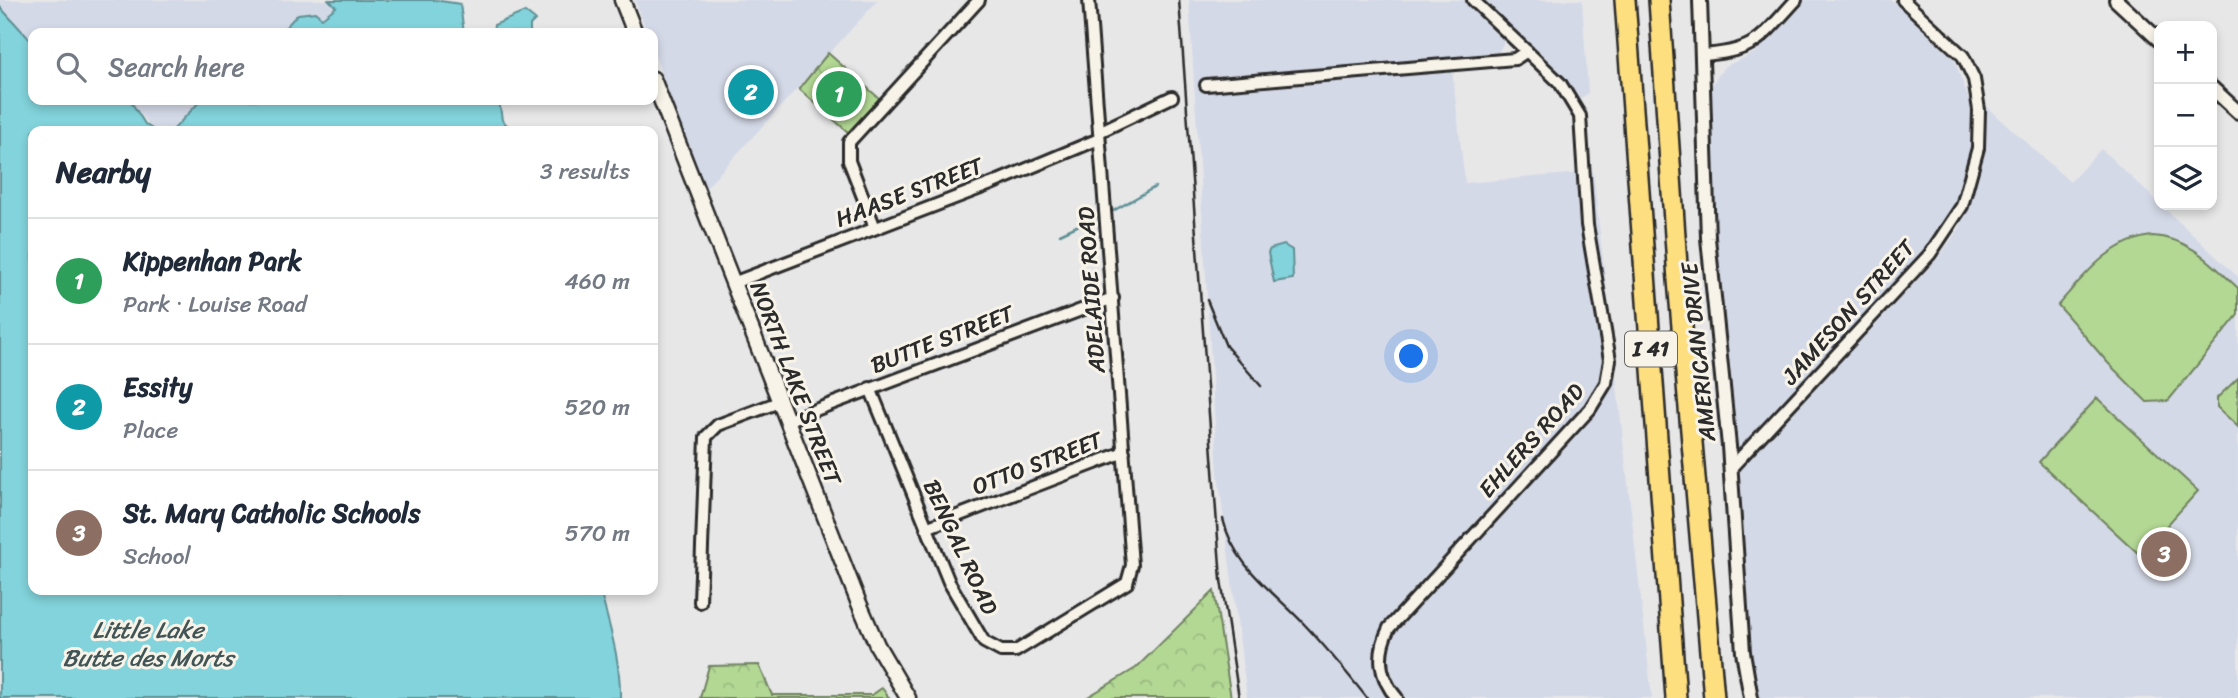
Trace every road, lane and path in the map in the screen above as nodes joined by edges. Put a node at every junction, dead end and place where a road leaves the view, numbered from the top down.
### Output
1 (622, 0) edge
2 (979, 0) edge
3 (1089, 0) edge
4 (1474, 0) edge
5 (1625, 0) edge
6 (1659, 0) edge
7 (1700, 0) edge
8 (1796, 0) edge
9 (1903, 0) edge
10 (2116, 0) edge
11 (633, 28) edge
12 (2154, 35) edge
13 (1527, 51) junction
14 (1701, 54) junction
15 (1206, 85) dead end
16 (658, 92) edge
17 (2217, 93) edge
18 (1172, 97) dead end
19 (2238, 112) edge
20 (1099, 135) junction
21 (875, 228) junction
22 (733, 283) junction
23 (1113, 298) junction
24 (870, 388) junction
25 (779, 402) junction
26 (786, 421) junction
27 (1124, 452) junction
28 (1730, 469) junction
29 (926, 528) junction
30 (1130, 578) joint
31 (700, 602) dead end
32 (908, 698) edge
33 (1397, 698) edge
34 (1676, 698) edge
35 (1714, 698) edge
36 (1751, 698) edge

1 - 11 main road
2 - 21 street
3 - 20 street, ADELAIDE ROAD
4 - 13 street, EHLERS ROAD
5 - 34 highway, I 41
6 - 35 highway, I 41
7 - 14 street, AMERICAN DRIVE
8 - 14 street
9 - 28 street, JAMESON STREET
10 - 12 street
13 - 15 street
13 - 33 street, EHLERS ROAD
14 - 28 street, AMERICAN DRIVE
16 - 22 main road, NORTH LAKE STREET
17 - 19 street
18 - 20 street, HAASE STREET
20 - 21 street, HAASE STREET
20 - 23 street, ADELAIDE ROAD
21 - 22 street, HAASE STREET
22 - 25 main road, NORTH LAKE STREET
23 - 24 street, BUTTE STREET
23 - 27 street, ADELAIDE ROAD
24 - 26 street, BUTTE STREET
24 - 29 street, BENGAL ROAD
25 - 26 main road, NORTH LAKE STREET
25 - 31 street
26 - 32 main road, NORTH LAKE STREET
27 - 29 street, OTTO STREET
27 - 30 street, ADELAIDE ROAD
28 - 36 street, AMERICAN DRIVE
29 - 30 street, BENGAL ROAD

